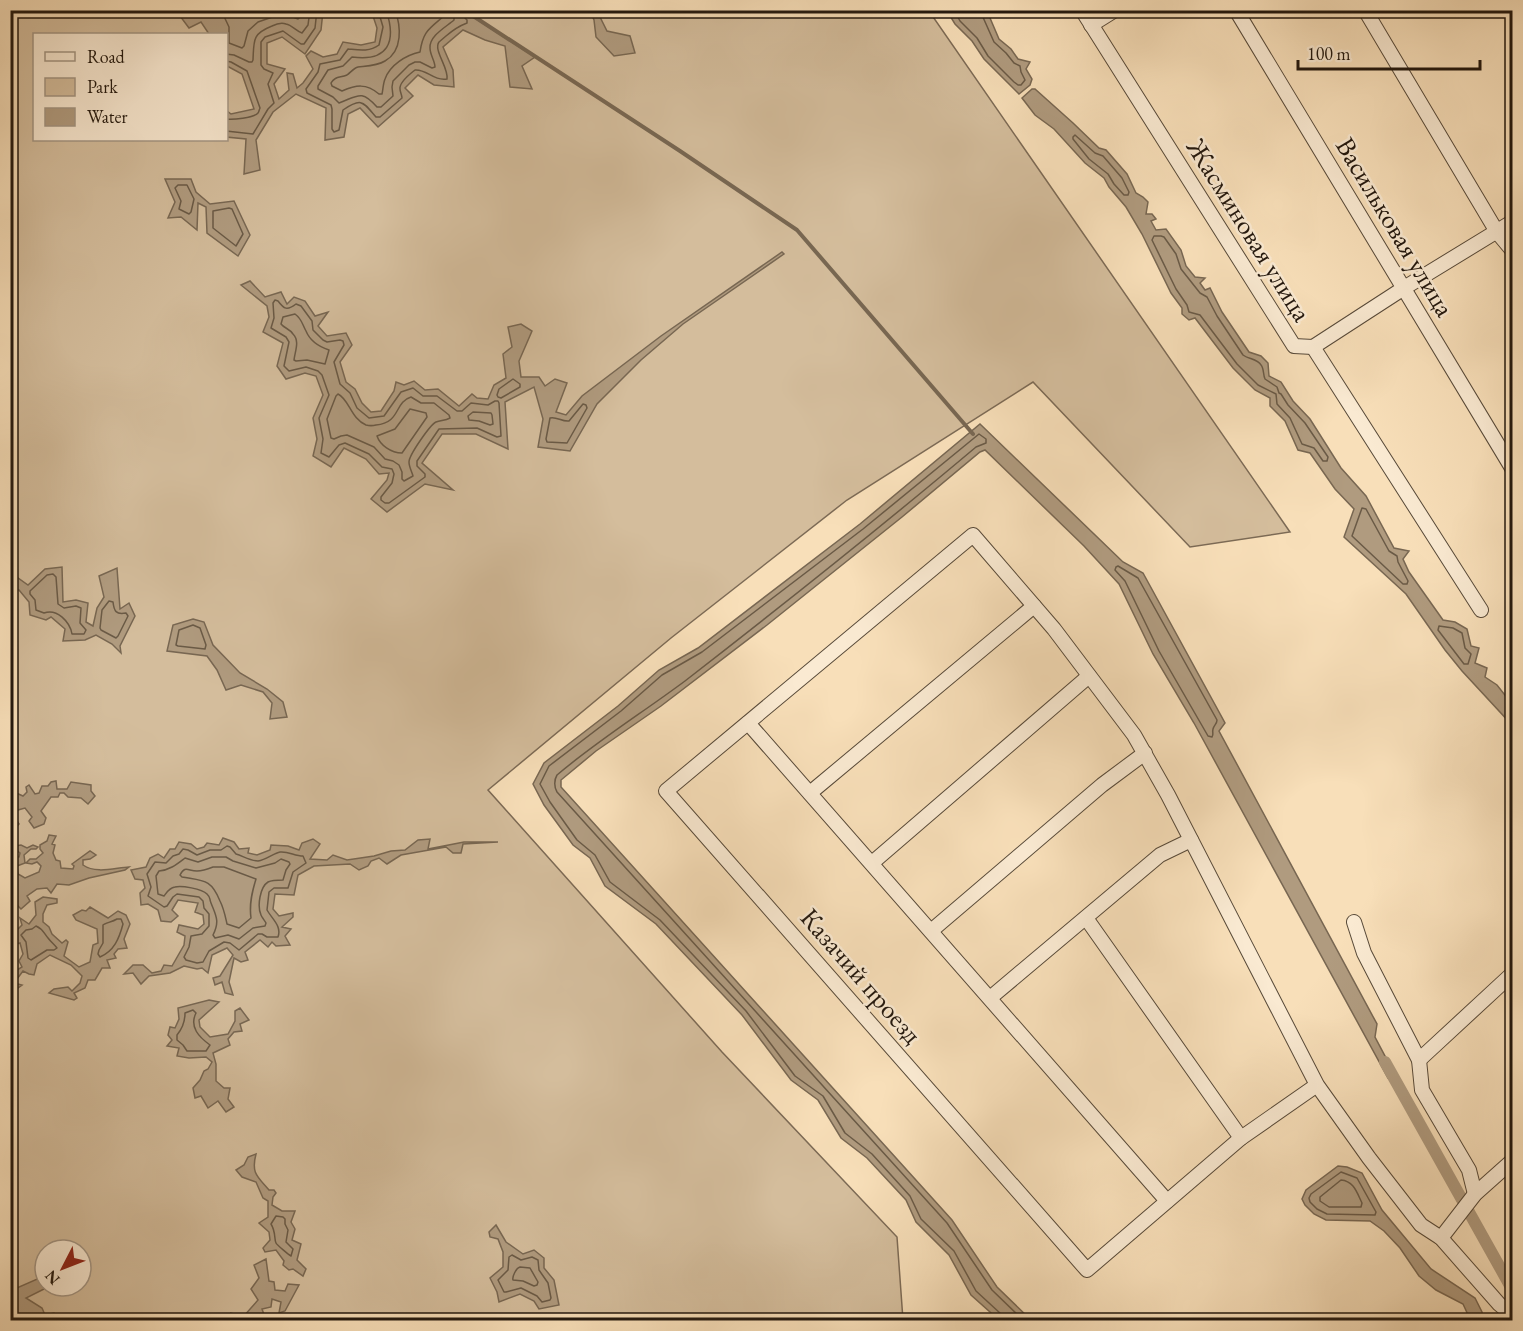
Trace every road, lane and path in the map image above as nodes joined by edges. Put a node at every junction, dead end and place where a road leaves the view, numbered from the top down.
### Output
1 (1082, 10) edge
2 (1116, 10) edge
3 (1236, 10) edge
4 (1365, 10) edge
5 (1091, 25) junction
6 (1512, 222) edge
7 (1497, 232) junction
8 (1512, 250) edge
9 (1404, 288) junction
10 (1313, 347) junction
11 (1512, 468) edge
12 (1034, 606) junction
13 (1481, 610) dead end
14 (1089, 676) junction
15 (748, 723) junction
16 (1145, 753) junction
17 (810, 793) junction
18 (1191, 840) junction
19 (872, 863) junction
20 (1086, 918) junction
21 (1354, 922) dead end
22 (932, 931) junction
23 (1512, 974) edge
24 (990, 998) junction
25 (1419, 1060) junction
26 (1317, 1084) junction
27 (1241, 1138) junction
28 (1512, 1161) edge
29 (1475, 1194) junction
30 (1167, 1201) junction
31 (1441, 1238) junction
32 (1499, 1304) junction
33 (1512, 1315) edge
34 (1502, 1320) edge

1 - 5 street, Жасминовая улица
2 - 5 street
3 - 9 street, Васильковая улица
4 - 7 street
5 - 10 street, Жасминовая улица
6 - 7 street
7 - 8 street
7 - 9 street
9 - 10 street
9 - 11 street, Васильковая улица
10 - 13 street, Жасминовая улица
12 - 14 street
12 - 15 street, Казачий проезд
12 - 17 street
14 - 16 street
14 - 19 street
15 - 17 street
15 - 30 street, Казачий проезд
16 - 18 street
16 - 22 street
17 - 19 street
18 - 20 street
18 - 26 street
19 - 22 street
20 - 24 street
20 - 27 street
21 - 25 street
22 - 24 street
23 - 25 street
24 - 30 street
25 - 29 street
26 - 27 street, Казачий проезд
26 - 31 street
27 - 30 street, Казачий проезд
28 - 29 street
29 - 31 street
31 - 32 street
32 - 33 street
32 - 34 street

